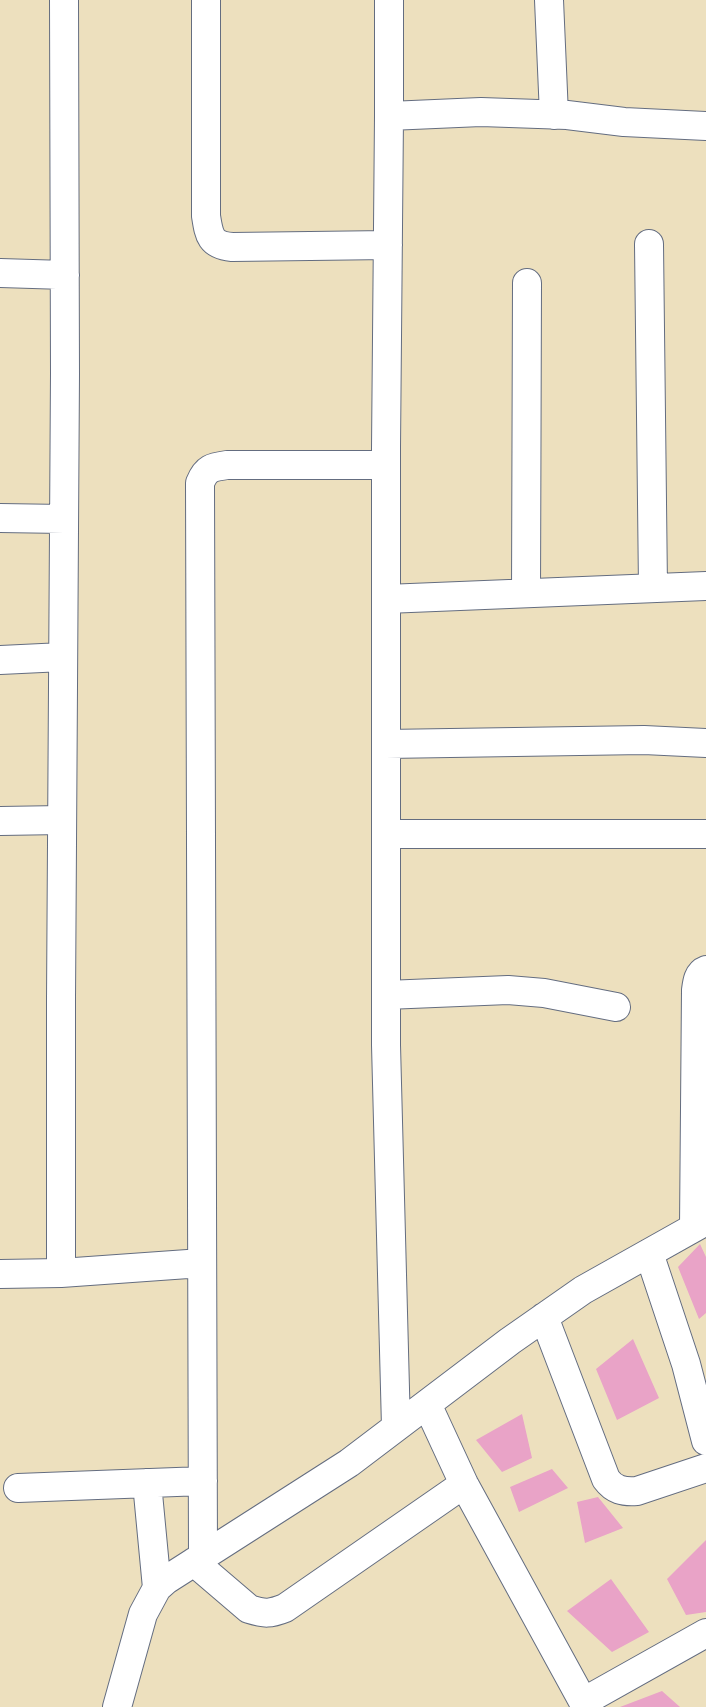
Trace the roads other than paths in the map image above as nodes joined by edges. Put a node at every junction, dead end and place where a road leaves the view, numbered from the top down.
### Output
1 (64, 0) edge
2 (206, 0) edge
3 (389, 0) edge
4 (549, 0) edge
5 (554, 115) junction
6 (389, 116) junction
7 (706, 126) edge
8 (649, 244) dead end
9 (388, 245) junction
10 (0, 273) edge
11 (65, 275) junction
12 (527, 283) dead end
13 (386, 465) junction
14 (0, 518) edge
15 (64, 519) junction
16 (706, 586) edge
17 (653, 588) junction
18 (526, 593) junction
19 (386, 599) junction
20 (63, 657) junction
21 (0, 660) edge
22 (706, 743) edge
23 (386, 744) junction
24 (62, 820) junction
25 (0, 821) edge
26 (386, 834) junction
27 (706, 834) edge
28 (706, 970) edge
29 (386, 996) junction
30 (616, 1007) dead end
31 (700, 1224) edge
32 (649, 1253) junction
33 (202, 1263) junction
34 (61, 1273) junction
35 (0, 1274) edge
36 (544, 1317) junction
37 (700, 1394) edge
38 (427, 1404) junction
39 (396, 1427) junction
40 (706, 1440) edge
41 (706, 1468) edge
42 (203, 1481) junction
43 (147, 1483) junction
44 (464, 1484) junction
45 (18, 1488) dead end
46 (199, 1559) junction
47 (157, 1588) junction
48 (706, 1633) edge
49 (585, 1704) edge
50 (117, 1707) edge

1 - 11 street
2 - 9 street
3 - 6 street
4 - 5 street
5 - 6 street
5 - 7 street
6 - 9 street
8 - 17 street
9 - 13 street
10 - 11 street
11 - 15 street
12 - 18 street
13 - 19 street
13 - 33 street
14 - 15 street
15 - 20 street
16 - 17 street
17 - 18 street
18 - 19 street
19 - 23 street
20 - 21 street
20 - 24 street
22 - 23 street
23 - 26 street
24 - 25 street
24 - 34 street
26 - 27 street
26 - 29 street
28 - 31 street
29 - 30 street
29 - 39 street
31 - 32 street
32 - 36 street
32 - 37 street
33 - 34 street
33 - 42 street
34 - 35 street
36 - 38 street
36 - 41 street
37 - 40 street
38 - 39 street
38 - 44 street
39 - 46 street
42 - 43 street
42 - 46 street
43 - 45 street
43 - 47 street
44 - 46 street
44 - 49 street
46 - 47 street
47 - 50 street
48 - 49 street

